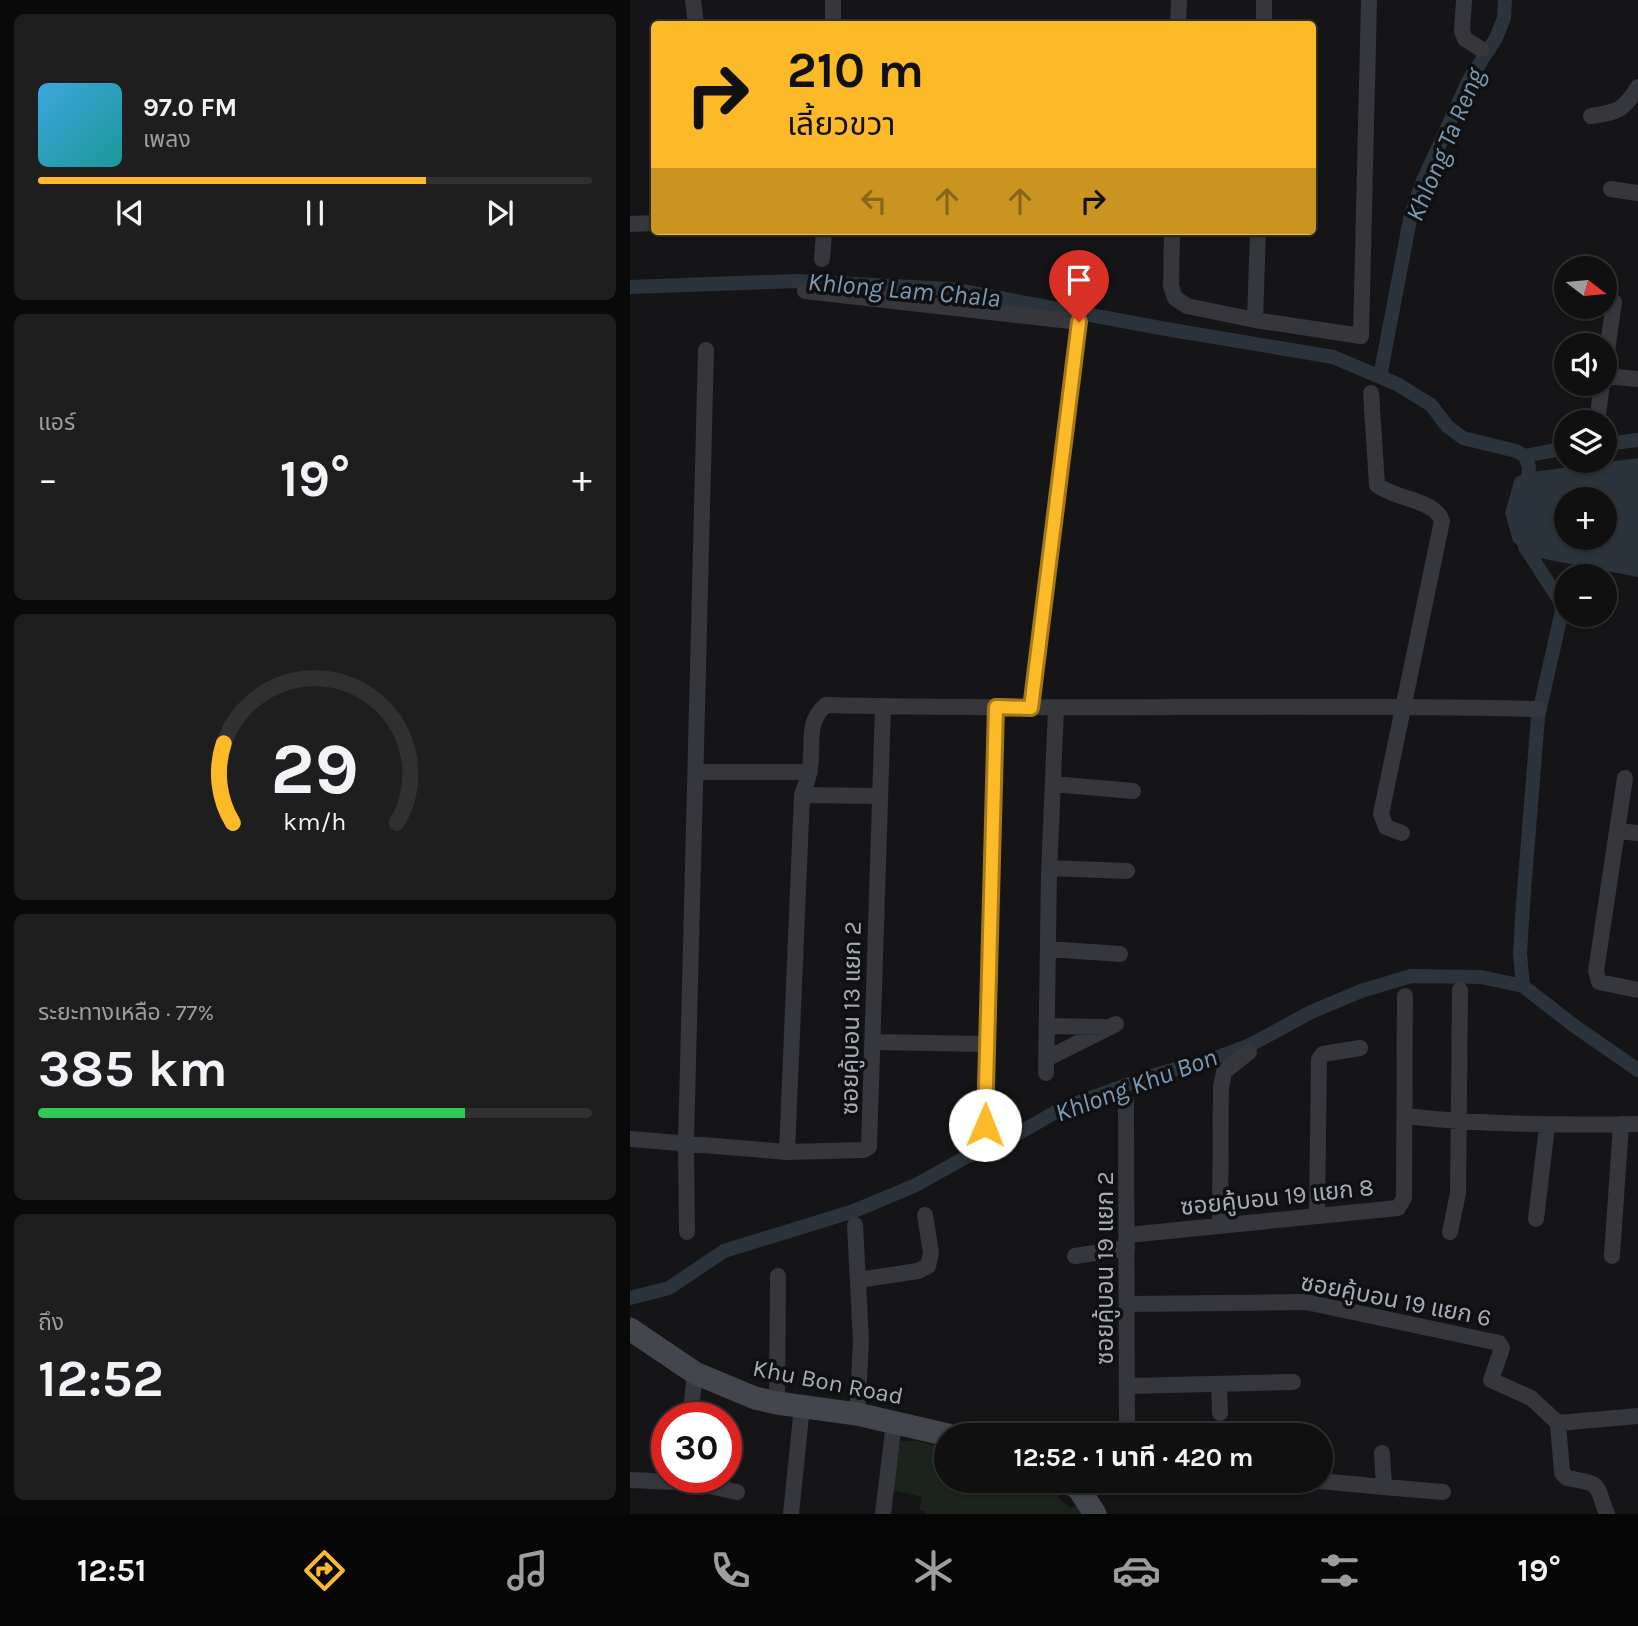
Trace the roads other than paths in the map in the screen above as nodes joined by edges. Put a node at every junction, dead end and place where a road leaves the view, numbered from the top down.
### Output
1 (694, 0) edge
2 (833, 0) edge
3 (1179, 0) edge
4 (1264, 0) edge
5 (1369, 0) edge
6 (1464, 0) edge
7 (696, 21) edge
8 (833, 21) edge
9 (1178, 21) edge
10 (1264, 21) edge
11 (1481, 49) dead end
12 (1638, 87) edge
13 (1591, 116) dead end
14 (1611, 189) dead end
15 (1638, 194) edge
16 (651, 223) edge
17 (630, 224) edge
18 (824, 235) edge
19 (1172, 235) edge
20 (1258, 235) edge
21 (822, 259) dead end
22 (805, 291) dead end
23 (1255, 320) junction
24 (706, 350) dead end
25 (1617, 377) edge
26 (1638, 379) edge
27 (1371, 393) dead end
28 (1402, 705) junction
29 (883, 706) junction
30 (996, 707) junction
31 (1031, 708) junction
32 (1056, 708) junction
33 (1538, 709) dead end
34 (697, 772) junction
35 (810, 772) junction
36 (1625, 778) dead end
37 (1053, 784) junction
38 (1133, 791) dead end
39 (802, 795) junction
40 (878, 796) junction
41 (1618, 831) junction
42 (1402, 832) dead end
43 (1638, 833) edge
44 (1049, 868) junction
45 (1127, 871) dead end
46 (1048, 949) junction
47 (1120, 954) dead end
48 (1460, 990) dead end
49 (1638, 990) edge
50 (1405, 996) dead end
51 (1047, 1026) junction
52 (873, 1042) junction
53 (986, 1045) junction
54 (1360, 1048) dead end
55 (1249, 1052) dead end
56 (1126, 1101) dead end
57 (1405, 1116) junction
58 (1458, 1122) junction
59 (1621, 1124) junction
60 (1638, 1124) edge
61 (985, 1125) dead end
62 (1547, 1126) junction
63 (630, 1139) edge
64 (686, 1143) junction
65 (786, 1152) junction
66 (925, 1215) dead end
67 (1317, 1215) junction
68 (1536, 1219) dead end
69 (855, 1225) dead end
70 (1220, 1226) junction
71 (687, 1232) dead end
72 (1450, 1232) dead end
73 (1128, 1242) junction
74 (1075, 1256) dead end
75 (1612, 1256) dead end
76 (779, 1276) dead end
77 (858, 1280) junction
78 (1127, 1304) junction
79 (630, 1329) edge
80 (695, 1373) junction
81 (1293, 1382) dead end
82 (1219, 1384) junction
83 (1129, 1386) junction
84 (692, 1402) edge
85 (777, 1403) junction
86 (802, 1406) junction
87 (1220, 1413) dead end
88 (857, 1414) junction
89 (1638, 1416) edge
90 (894, 1422) junction
91 (1127, 1423) edge
92 (1558, 1423) junction
93 (934, 1432) edge
94 (1382, 1453) dead end
95 (630, 1480) edge
96 (651, 1481) edge
97 (1333, 1482) edge
98 (1384, 1487) junction
99 (1443, 1492) dead end
100 (1078, 1493) edge
101 (791, 1514) edge
102 (883, 1514) edge
103 (1095, 1514) edge
104 (1607, 1514) edge

1 - 7 street
2 - 8 street
3 - 9 street
4 - 10 street
5 - 23 street
6 - 11 street
12 - 13 street
14 - 15 street
16 - 17 street
18 - 21 street
19 - 23 street
20 - 23 street
22 - 31 street
24 - 34 street
25 - 26 street
27 - 28 street
28 - 32 street
28 - 33 street
28 - 42 street
29 - 30 street
29 - 35 street
29 - 40 street, ซอยคู้บอน 13 แยก 2
30 - 31 street
30 - 53 street
31 - 32 street
32 - 37 street
34 - 35 street
34 - 64 street
35 - 39 street
36 - 41 street
37 - 38 street
37 - 44 street
39 - 40 street
39 - 65 street
40 - 52 street, ซอยคู้บอน 13 แยก 2
41 - 43 street
41 - 49 street
44 - 45 street
44 - 46 street
46 - 47 street
46 - 51 street
48 - 58 street
50 - 57 street
51 - 51 street
52 - 53 street
52 - 65 street, ซอยคู้บอน 13 แยก 2
53 - 61 street
54 - 67 street
55 - 70 street
56 - 73 street, ซอยคู้บอน 19 แยก 2
57 - 58 street
57 - 67 street, ซอยคู้บอน 19 แยก 8
58 - 62 street
58 - 72 street
59 - 60 street
59 - 62 street
59 - 75 street
62 - 68 street
63 - 64 street, ซอยคู้บอน 13 แยก 2
64 - 65 street, ซอยคู้บอน 13 แยก 2
64 - 71 street
66 - 77 street
67 - 70 street, ซอยคู้บอน 19 แยก 8
69 - 77 street
70 - 73 street, ซอยคู้บอน 19 แยก 8
73 - 74 street, ซอยคู้บอน 19 แยก 8
73 - 78 street, ซอยคู้บอน 19 แยก 2
76 - 85 street
77 - 88 street
78 - 83 street, ซอยคู้บอน 19 แยก 2
78 - 92 street, ซอยคู้บอน 19 แยก 6
79 - 80 main road, Khu Bon Road
80 - 84 street
80 - 85 main road, Khu Bon Road
81 - 82 street
82 - 83 street
82 - 87 street
83 - 91 street, ซอยคู้บอน 19 แยก 2
85 - 86 main road, Khu Bon Road
86 - 88 main road, Khu Bon Road
86 - 101 street
88 - 90 main road, Khu Bon Road
89 - 92 street
90 - 93 main road, Khu Bon Road
90 - 102 street
92 - 104 street
94 - 98 street
95 - 96 street
97 - 98 street
98 - 99 street
100 - 103 main road

